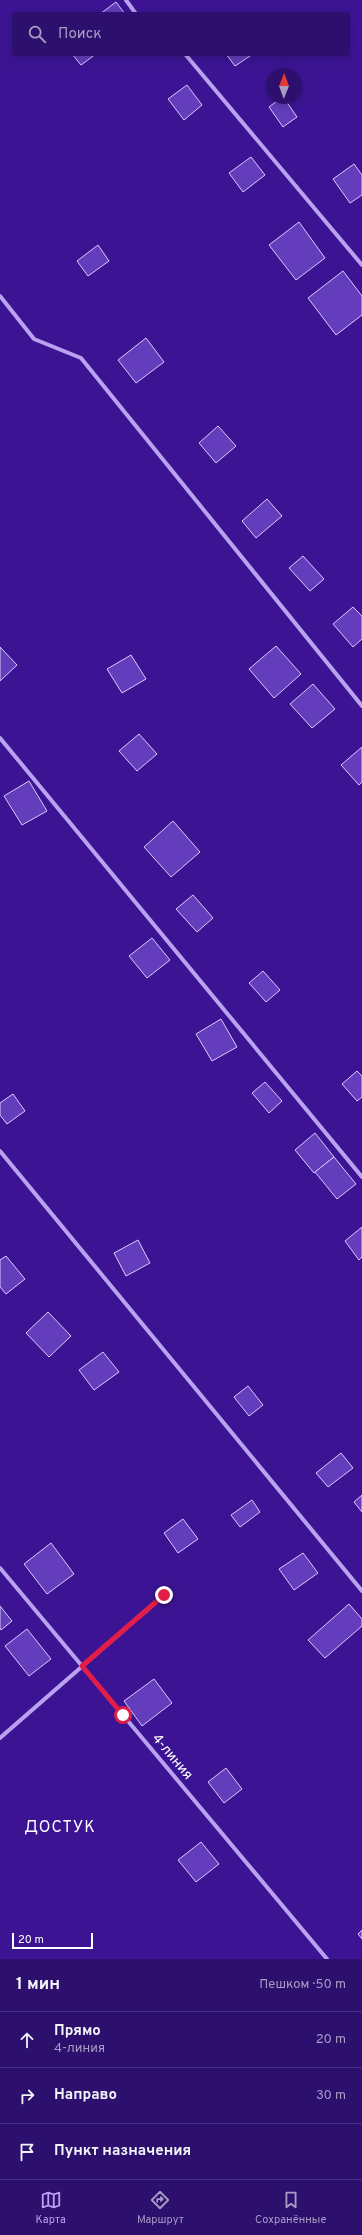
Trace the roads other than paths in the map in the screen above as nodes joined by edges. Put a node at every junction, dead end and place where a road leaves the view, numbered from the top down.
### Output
1 (126, 0) edge
2 (135, 12) edge
3 (187, 56) edge
4 (362, 265) edge
5 (0, 296) edge
6 (362, 706) edge
7 (0, 738) edge
8 (0, 1151) edge
9 (362, 1177) edge
10 (0, 1568) edge
11 (362, 1591) edge
12 (164, 1595) dead end
13 (82, 1666) junction
14 (0, 1738) edge
15 (327, 1959) edge

1 - 2 street
3 - 4 street
5 - 6 street
7 - 9 street
8 - 11 street
10 - 13 street, 4-линия
12 - 13 street
13 - 14 street
13 - 15 street, 4-линия

